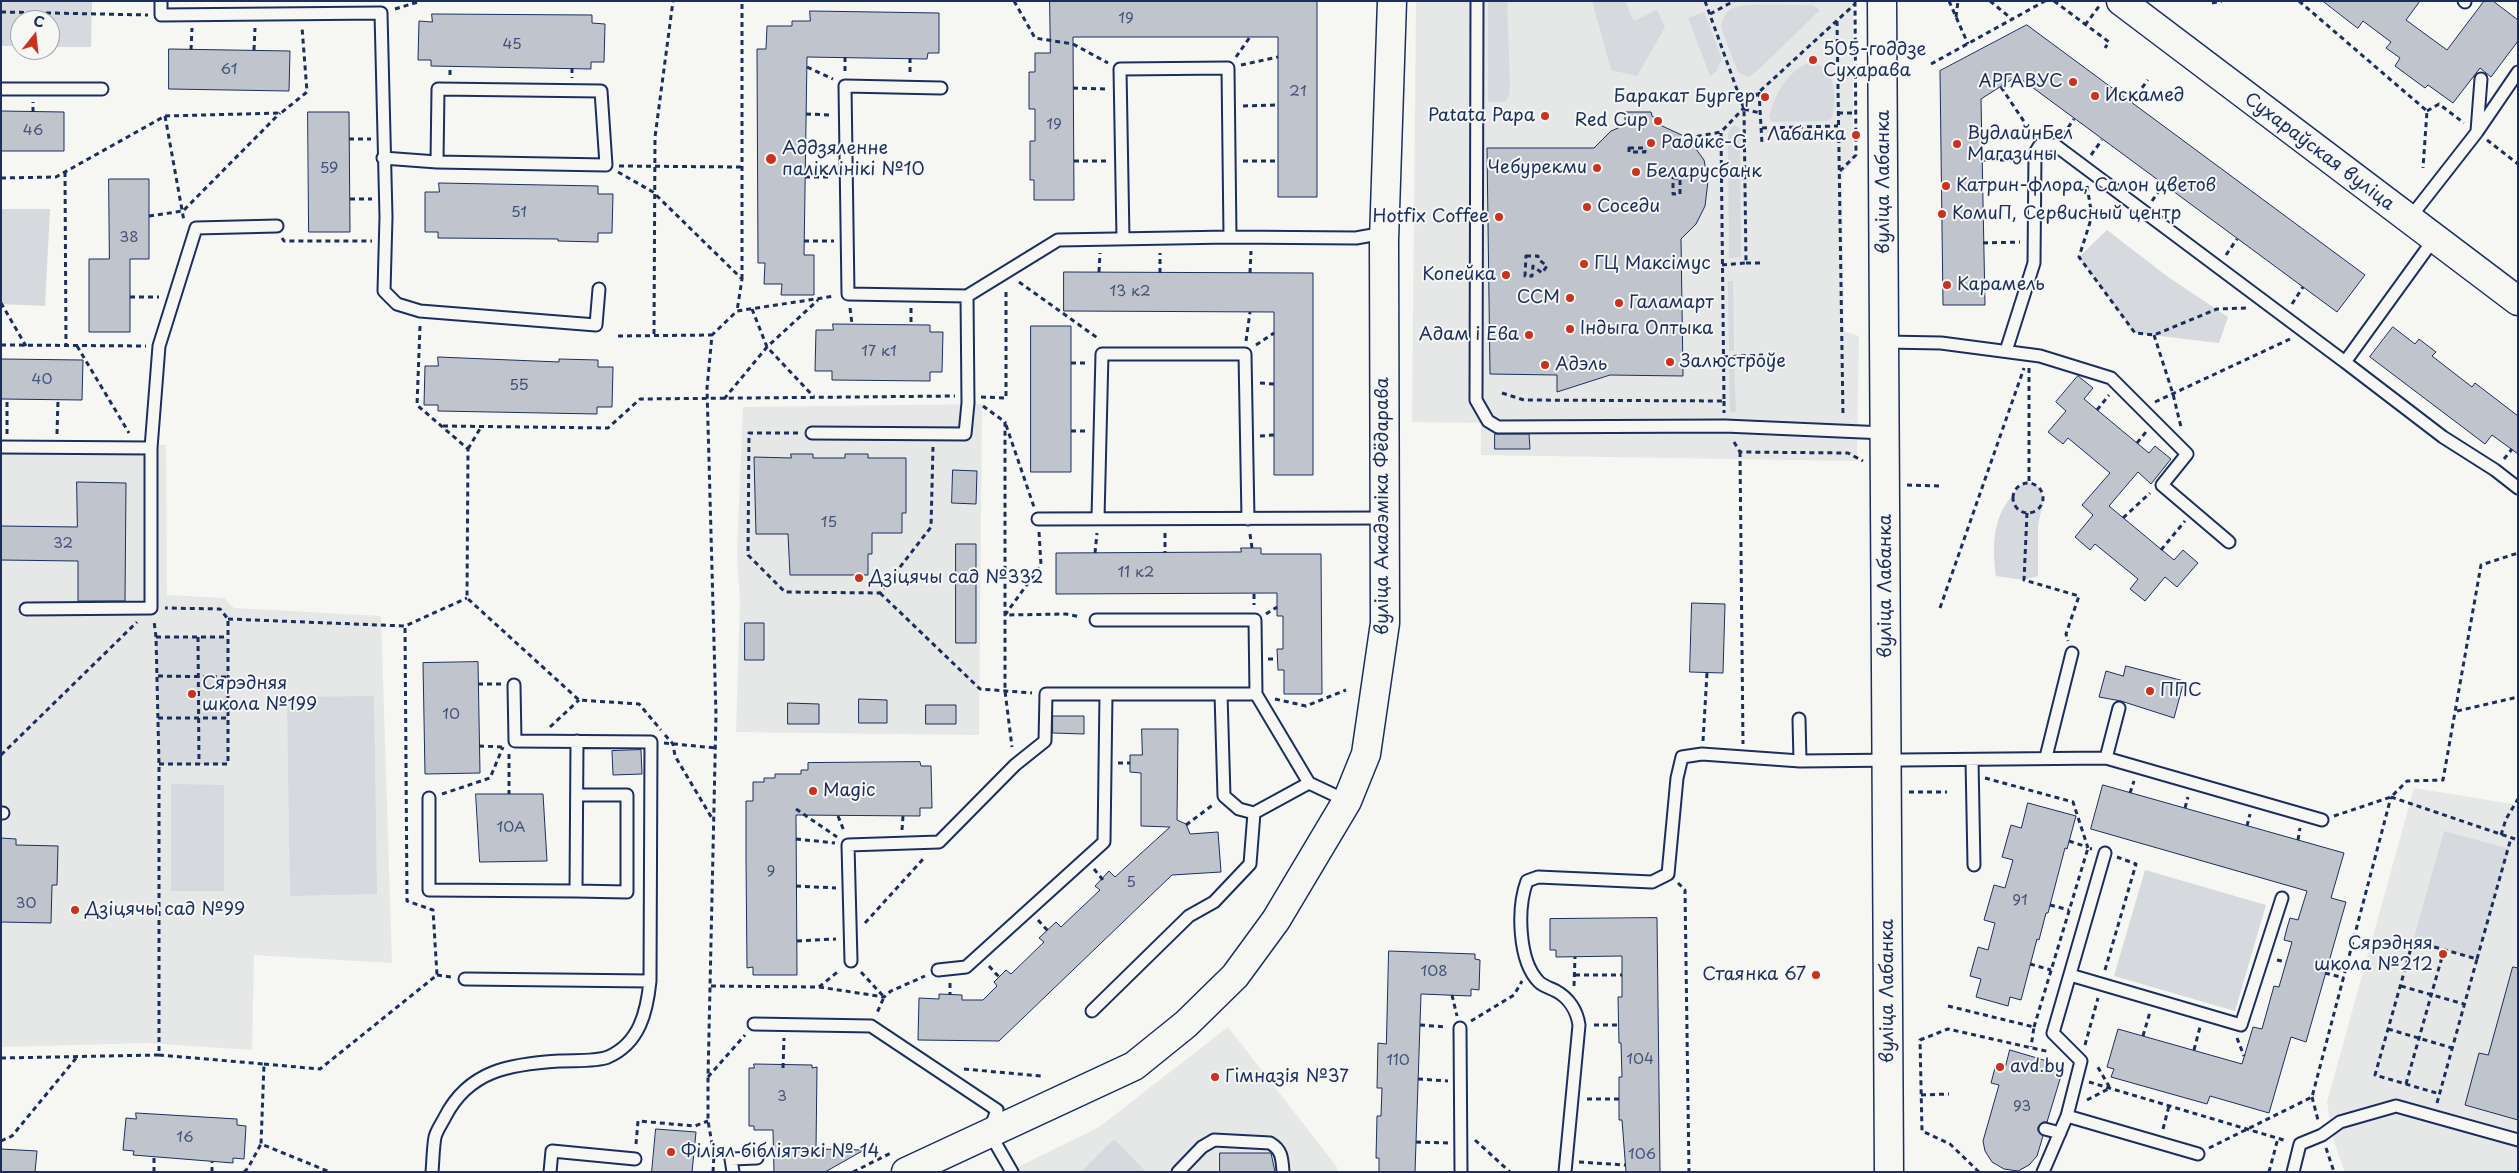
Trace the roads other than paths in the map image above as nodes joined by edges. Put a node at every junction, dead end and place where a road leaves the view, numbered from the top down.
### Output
1 (161, 1) edge
2 (1392, 1) edge
3 (1477, 1) edge
4 (1882, 1) edge
5 (2121, 1) edge
6 (2518, 72) edge
7 (2481, 79) dead end
8 (941, 88) dead end
9 (102, 89) dead end
10 (1, 90) edge
11 (2477, 132) junction
12 (383, 158) junction
13 (437, 162) junction
14 (2409, 220) junction
15 (276, 226) road end
16 (1385, 233) junction
17 (1230, 237) junction
18 (1123, 239) junction
19 (2434, 239) junction
20 (599, 289) dead end
21 (967, 296) junction
22 (2518, 301) edge
23 (1885, 342) junction
24 (2006, 351) junction
25 (2345, 362) junction
26 (812, 433) road end
27 (1885, 433) junction
28 (4, 447) edge
29 (152, 448) junction
30 (2518, 488) edge
31 (1098, 518) junction
32 (1384, 518) junction
33 (1038, 519) road end
34 (1248, 519) junction
35 (2229, 542) dead end
36 (26, 609) dead end
37 (1096, 620) road end
38 (2072, 654) dead end
39 (514, 685) road end
40 (1106, 694) junction
41 (1221, 694) junction
42 (1256, 694) junction
43 (2119, 708) dead end
44 (1799, 718) dead end
45 (576, 741) junction
46 (2046, 756) junction
47 (2106, 758) junction
48 (1887, 760) junction
49 (1972, 760) junction
50 (1800, 761) junction
51 (1308, 783) junction
52 (576, 795) junction
53 (430, 798) road end
54 (1347, 801) junction
55 (1254, 813) junction
56 (2322, 820) road end
57 (2105, 853) dead end
58 (1974, 866) dead end
59 (576, 891) junction
60 (2282, 898) dead end
61 (851, 961) dead end
62 (938, 970) road end
63 (2070, 975) junction
64 (465, 980) dead end
65 (650, 981) junction
66 (1092, 1011) dead end
67 (754, 1024) road end
68 (1460, 1028) road end
69 (2068, 1112) junction
70 (2045, 1129) dead end
71 (989, 1132) junction
72 (2060, 1133) junction
73 (2518, 1140) edge
74 (2198, 1154) road end
75 (757, 1158) dead end
76 (635, 1159) road end
77 (1566, 1167) edge
78 (432, 1172) edge
79 (550, 1172) edge
80 (734, 1172) edge
81 (906, 1172) edge
82 (1012, 1172) edge
83 (1178, 1172) edge
84 (1283, 1172) edge
85 (1461, 1172) edge
86 (1889, 1172) edge
87 (2043, 1172) edge
88 (2293, 1172) edge

1 - 12 lane
2 - 16 main road, вуліца Акадэміка Фёдарава
3 - 27 lane
4 - 23 main road, вуліца Лабанка
5 - 14 main road, Сухараўская вуліца
6 - 11 lane
7 - 11 lane
8 - 21 lane
9 - 10 lane
11 - 14 lane
12 - 13 lane
12 - 20 lane
13 - 13 lane
14 - 19 main road, Сухараўская вуліца
15 - 29 lane
16 - 17 lane
16 - 32 main road, вуліца Акадэміка Фёдарава
17 - 18 lane
17 - 18 lane
18 - 21 lane
19 - 22 main road, Сухараўская вуліца
19 - 25 lane
21 - 26 lane
23 - 24 lane
23 - 27 main road, вуліца Лабанка
24 - 25 lane
24 - 35 lane
25 - 30 lane
27 - 48 main road, вуліца Лабанка
28 - 29 lane
29 - 36 lane
31 - 33 lane
31 - 34 lane
31 - 34 lane
32 - 34 lane
32 - 54 main road, вуліца Акадэміка Фёдарава
37 - 42 lane
38 - 46 lane
39 - 45 lane
40 - 41 lane
40 - 61 lane
40 - 62 lane
41 - 42 lane
41 - 55 lane
42 - 51 lane
43 - 47 lane
44 - 50 lane
45 - 52 lane
45 - 65 lane
46 - 47 lane
46 - 49 lane
47 - 56 lane
48 - 49 lane
48 - 50 lane
48 - 86 main road, вуліца Лабанка
49 - 58 lane
50 - 77 lane
51 - 54 lane
51 - 55 lane
52 - 59 lane
52 - 59 lane
53 - 59 lane
54 - 71 main road, вуліца Акадэміка Фёдарава
55 - 66 lane
57 - 63 lane
60 - 63 lane
63 - 69 lane
64 - 65 lane
65 - 78 lane
67 - 71 lane
68 - 85 lane
69 - 72 lane
69 - 74 lane
70 - 72 lane
71 - 81 main road, вуліца Акадэміка Фёдарава
71 - 82 lane
72 - 87 lane
73 - 88 lane
75 - 80 lane
76 - 79 lane
83 - 84 lane

